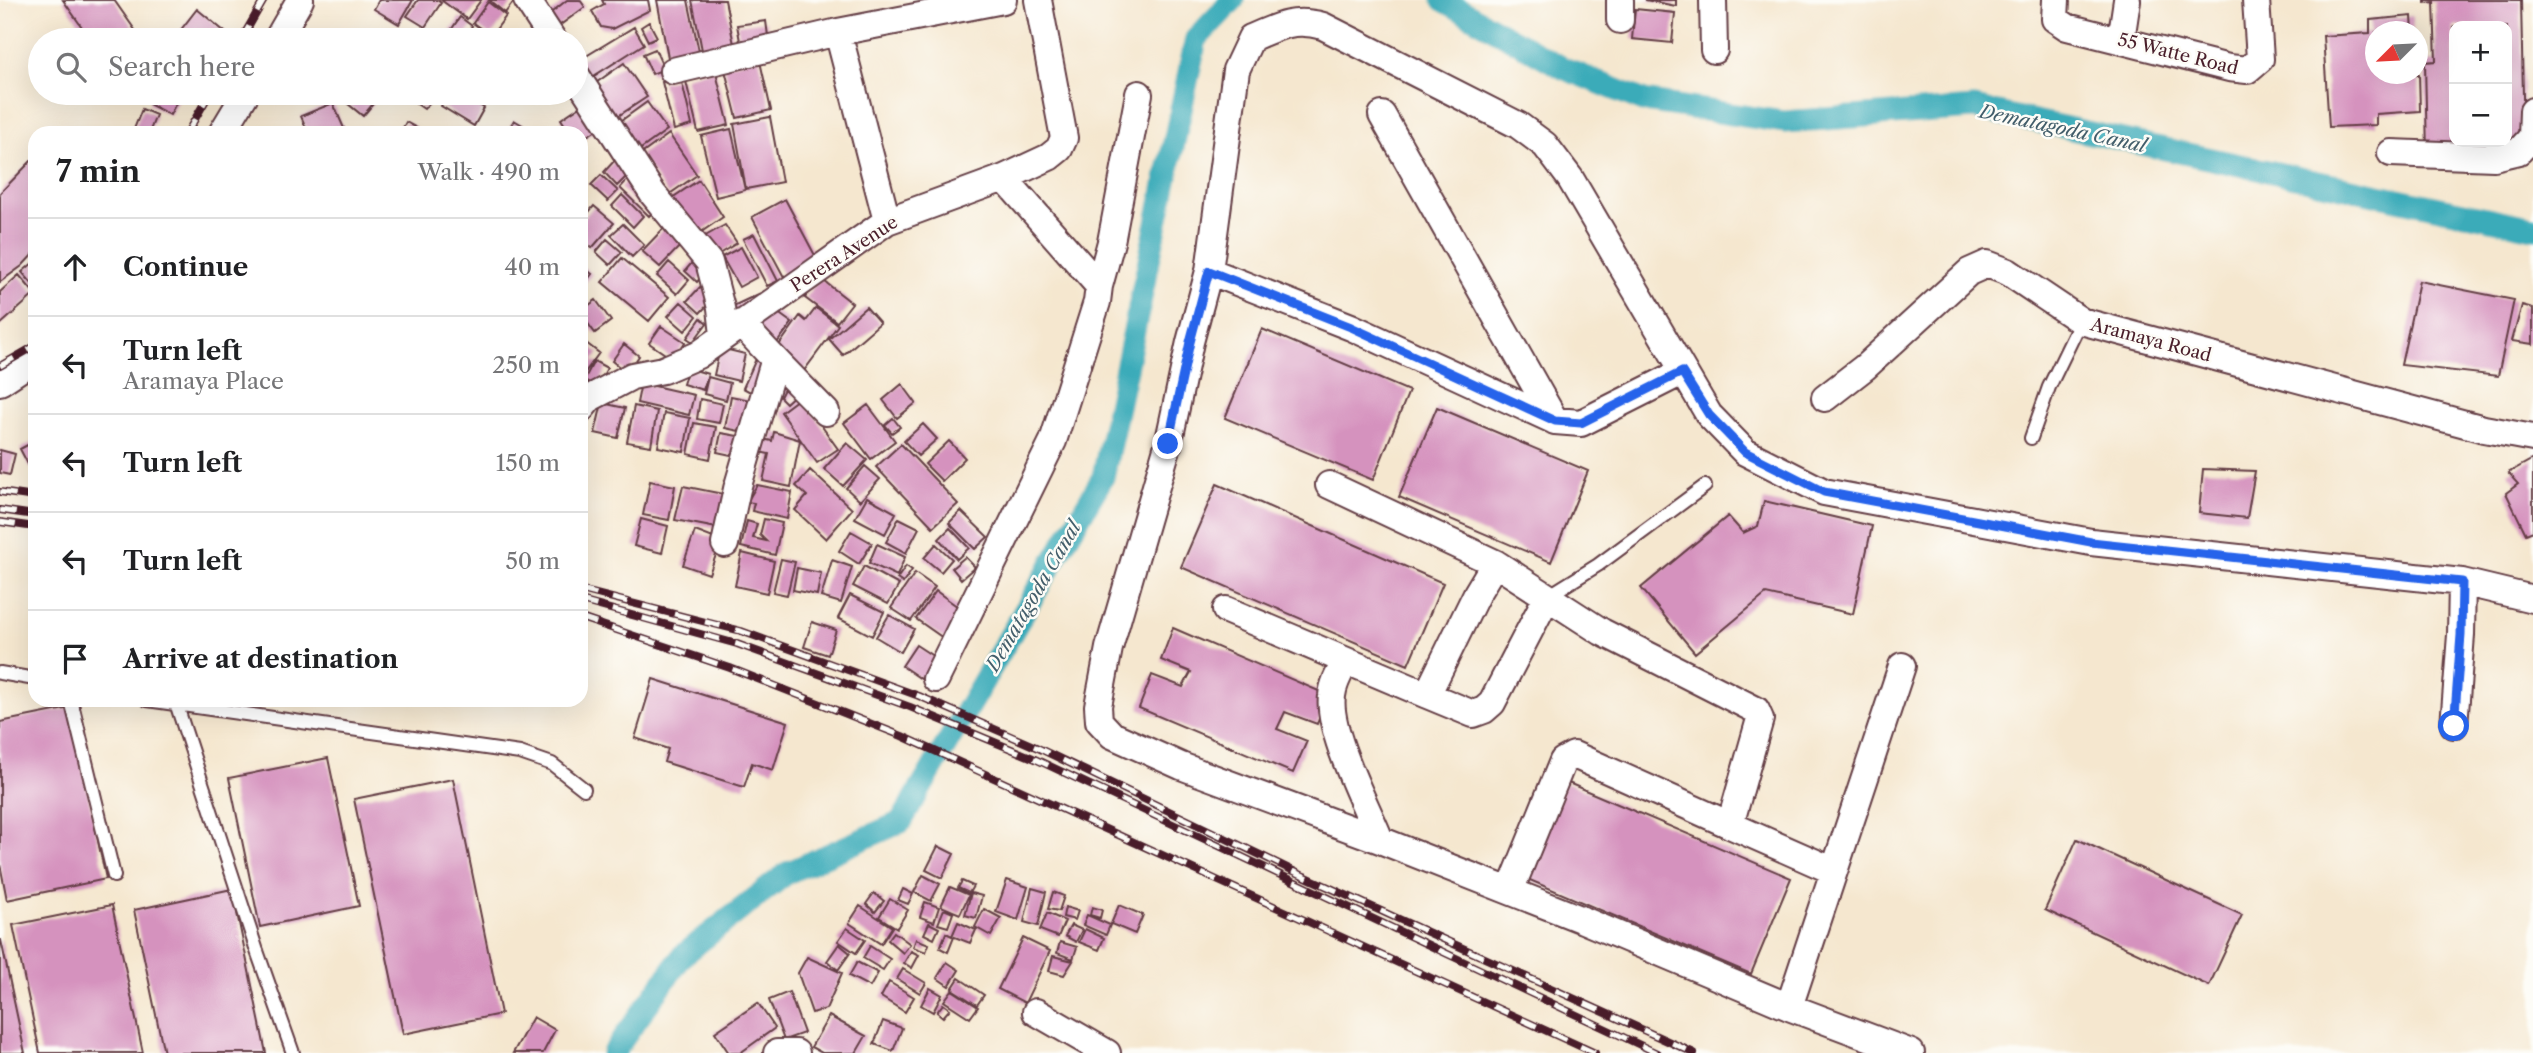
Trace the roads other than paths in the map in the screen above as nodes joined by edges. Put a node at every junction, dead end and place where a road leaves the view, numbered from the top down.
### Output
1 (300, 0) edge
2 (527, 0) edge
3 (1001, 0) edge
4 (1038, 0) edge
5 (1713, 0) edge
6 (2056, 0) edge
7 (2127, 0) edge
8 (2256, 0) edge
9 (284, 28) edge
10 (545, 28) edge
11 (838, 32) junction
12 (2121, 40) junction
13 (1714, 50) dead end
14 (673, 71) dead end
15 (588, 94) edge
16 (1139, 94) dead end
17 (239, 105) edge
18 (2533, 111) edge
19 (1382, 115) dead end
20 (226, 126) edge
21 (2391, 153) dead end
22 (1004, 178) junction
23 (887, 221) junction
24 (1209, 271) junction
25 (1099, 286) junction
26 (2081, 321) junction
27 (732, 329) junction
28 (774, 362) junction
29 (28, 364) edge
30 (1682, 372) junction
31 (0, 382) edge
32 (1825, 398) dead end
33 (588, 401) edge
34 (826, 412) dead end
35 (1555, 421) junction
36 (2031, 438) dead end
37 (2533, 438) edge
38 (1329, 485) dead end
39 (1705, 486) dead end
40 (725, 544) dead end
41 (1495, 563) junction
42 (2462, 582) junction
43 (1546, 597) junction
44 (2533, 599) edge
45 (1226, 610) dead end
46 (1346, 661) junction
47 (1902, 666) dead end
48 (0, 673) edge
49 (28, 678) edge
50 (936, 679) dead end
51 (1427, 695) junction
52 (73, 707) edge
53 (177, 707) edge
54 (184, 707) edge
55 (2454, 726) dead end
56 (584, 789) dead end
57 (1730, 825) junction
58 (1380, 840) junction
59 (1834, 871) junction
60 (114, 876) dead end
61 (1510, 891) junction
62 (1789, 1007) junction
63 (1036, 1012) dead end
64 (293, 1053) edge
65 (777, 1053) edge
66 (796, 1053) edge
67 (1107, 1053) edge
68 (1911, 1053) edge

1 - 9 street
2 - 10 street
3 - 11 street
4 - 22 street, Perera Avenue
5 - 13 street
6 - 12 street, 55 Watte Road
7 - 12 street
8 - 12 street, 55 Watte Road
11 - 14 street
11 - 23 street
15 - 27 street
16 - 25 street
17 - 20 street
18 - 21 street
19 - 35 street
22 - 23 street, Perera Avenue
22 - 25 street
23 - 27 street, Perera Avenue
24 - 30 street
24 - 35 street
24 - 58 street
25 - 50 street
26 - 32 street, Aramaya Road
26 - 36 lane
26 - 37 street, Aramaya Road
27 - 28 street
27 - 33 street, Perera Avenue
28 - 34 street
28 - 40 street
29 - 31 street
30 - 35 street
30 - 42 street
38 - 41 street
39 - 43 lane
41 - 43 street
41 - 51 street
42 - 44 street
42 - 55 street
43 - 51 street
43 - 57 street
45 - 46 street
46 - 51 street
46 - 58 street
47 - 59 street
48 - 49 lane
52 - 60 lane
53 - 64 lane
54 - 56 lane
57 - 59 street
57 - 61 street
58 - 61 street
59 - 62 street
61 - 62 street
62 - 68 street
63 - 67 street
65 - 66 street

